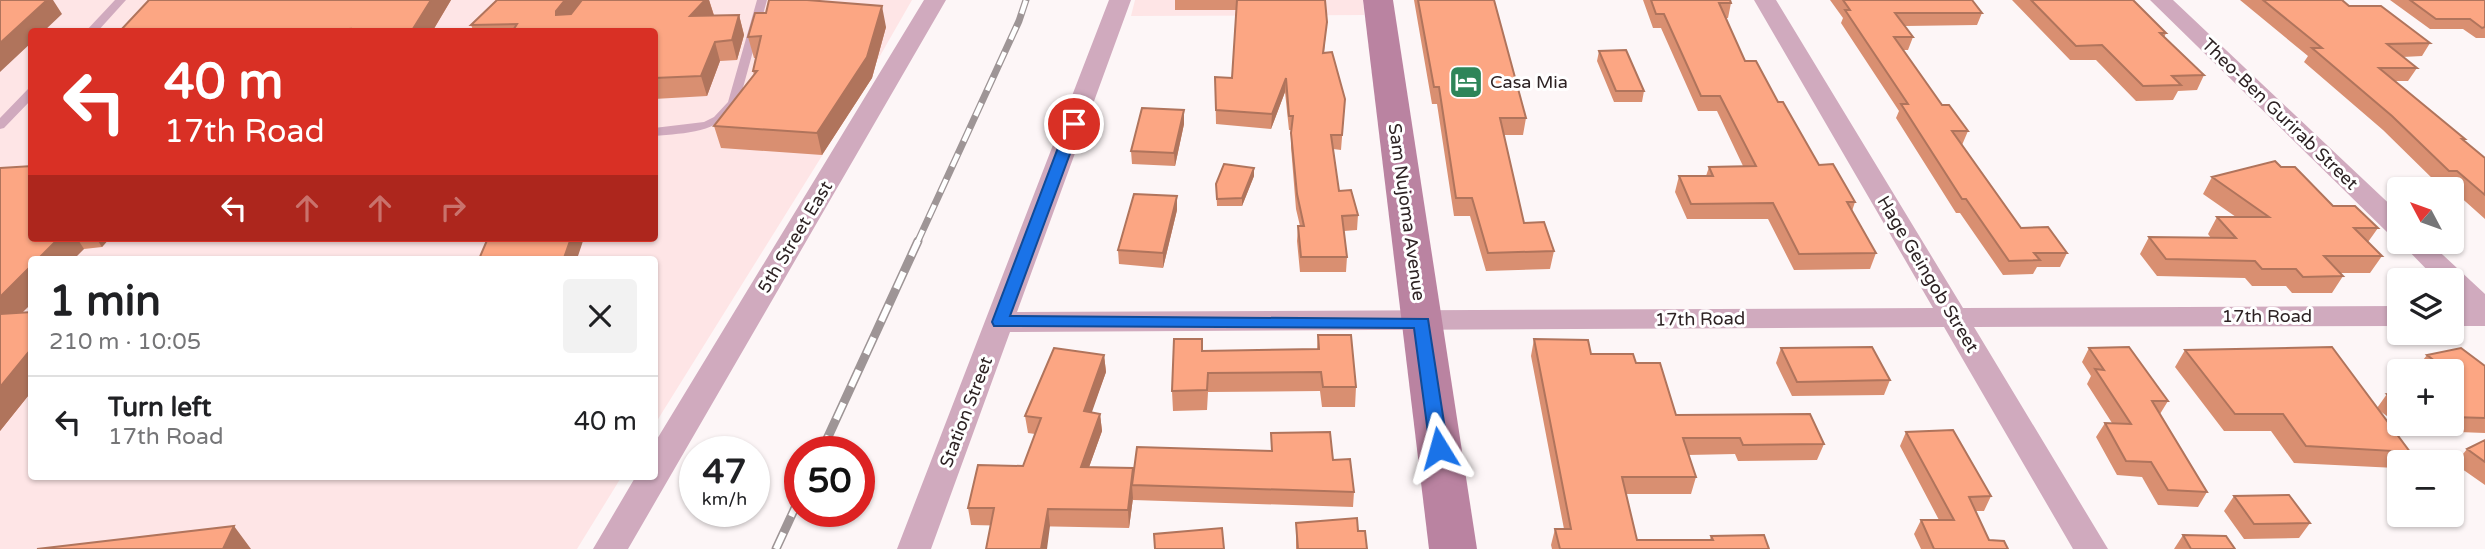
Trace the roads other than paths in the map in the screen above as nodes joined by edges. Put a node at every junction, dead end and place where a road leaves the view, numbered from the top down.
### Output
1 (121, 0) edge
2 (762, 0) edge
3 (934, 0) edge
4 (1120, 0) edge
5 (1378, 0) edge
6 (1765, 0) edge
7 (2161, 0) edge
8 (94, 28) edge
9 (28, 96) edge
10 (0, 125) edge
11 (658, 132) edge
12 (2387, 217) edge
13 (2426, 254) edge
14 (2485, 310) edge
15 (1953, 316) junction
16 (2387, 316) edge
17 (2464, 316) edge
18 (2485, 316) edge
19 (1000, 322) junction
20 (1422, 323) junction
21 (658, 468) edge
22 (651, 480) edge
23 (610, 549) edge
24 (914, 549) edge
25 (1452, 549) edge
26 (2091, 549) edge

1 - 8 lane
2 - 11 lane
3 - 21 street, 5th Street East
4 - 19 street, Station Street
5 - 20 main road, Sam Nujoma Avenue
6 - 15 street, Hage Geingob Street
7 - 12 street, Theo-Ben Gurirab Street
9 - 10 lane
13 - 14 street
15 - 16 street, 17th Road
15 - 20 street, 17th Road
15 - 26 street, Hage Geingob Street
17 - 18 street
19 - 20 street, 17th Road
19 - 24 street, Station Street
20 - 25 main road, Sam Nujoma Avenue
22 - 23 street, 5th Street East

